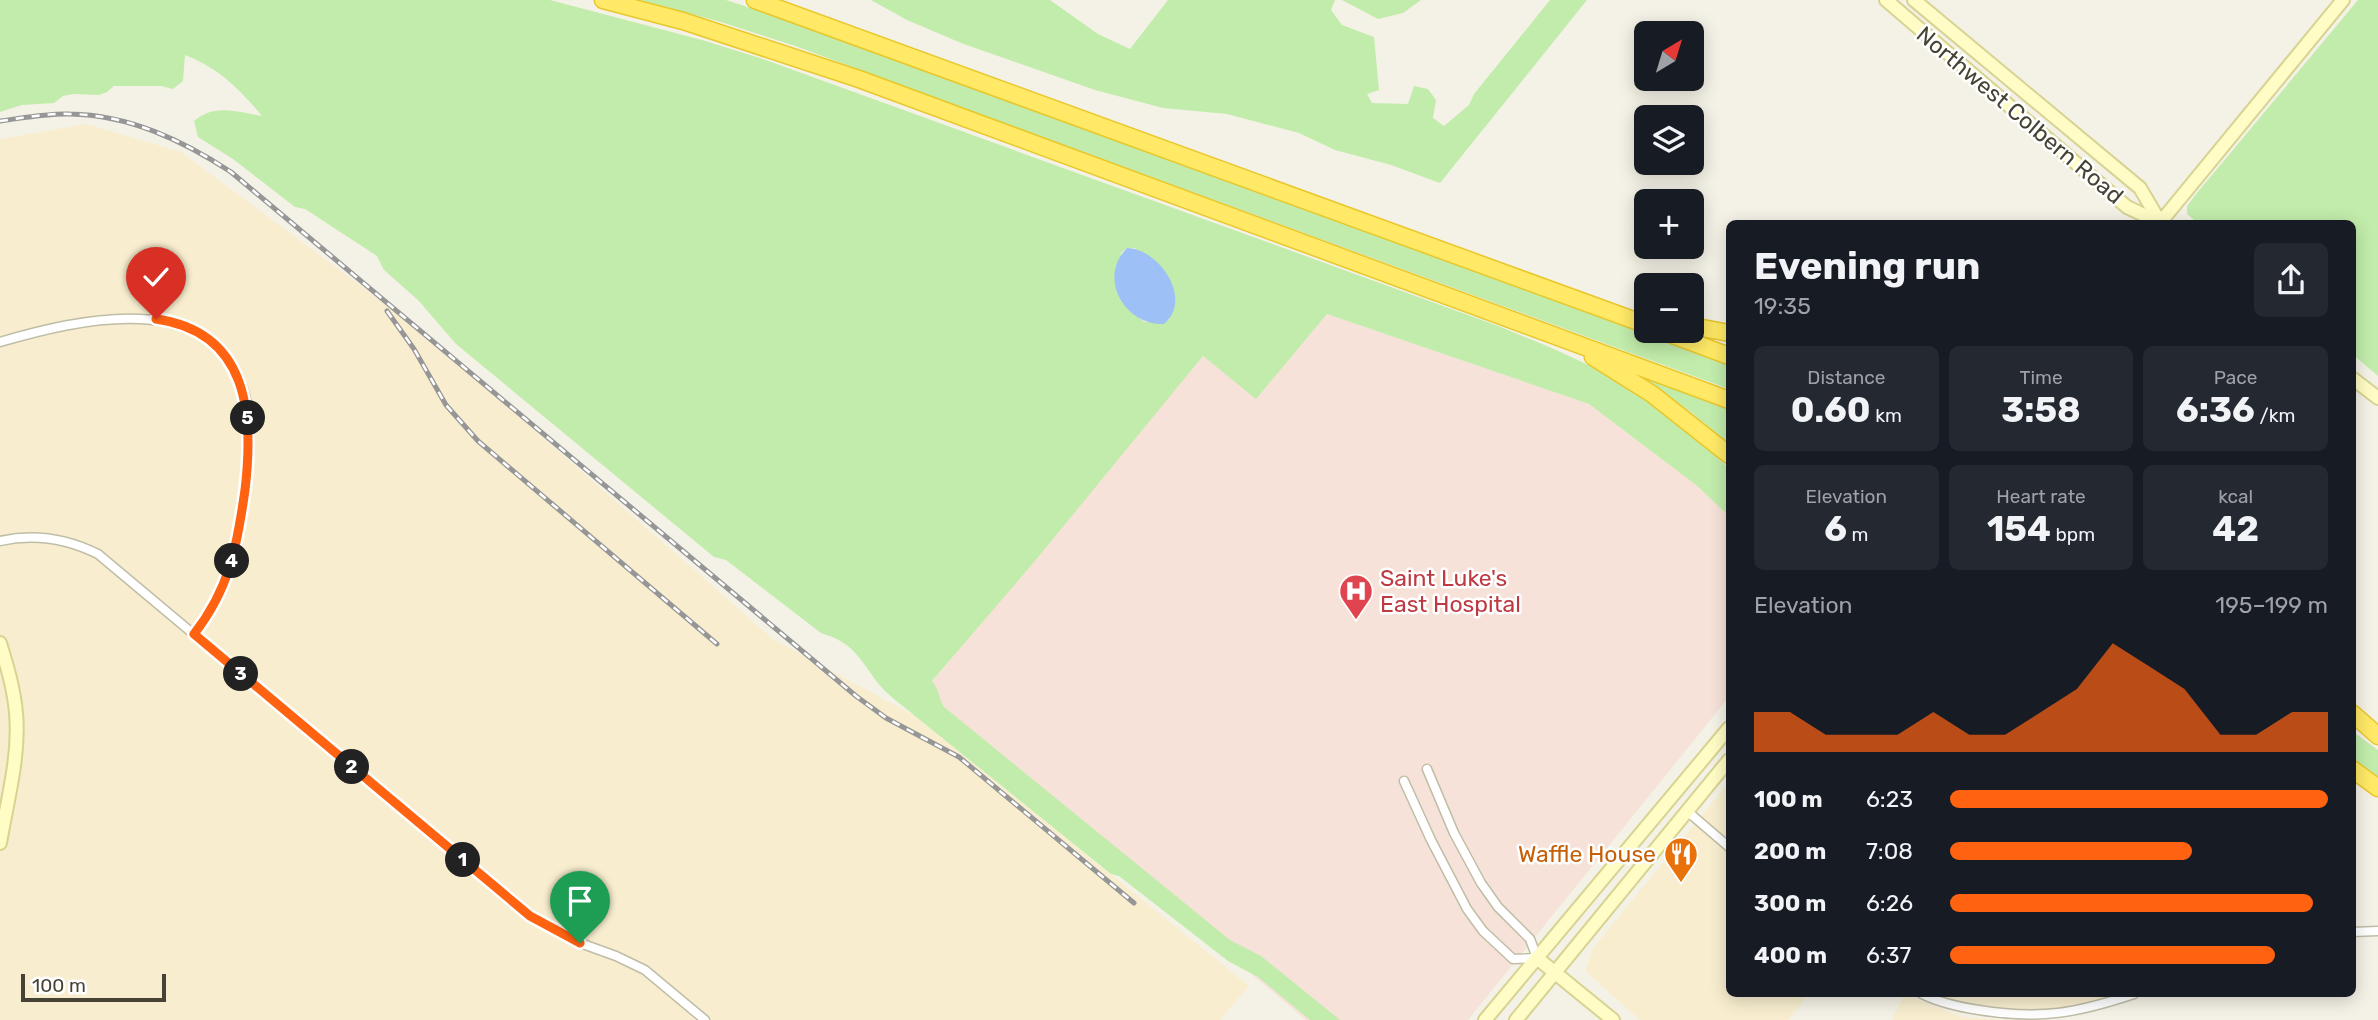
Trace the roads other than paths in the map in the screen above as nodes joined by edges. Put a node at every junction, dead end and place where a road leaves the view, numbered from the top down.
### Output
1 (603, 0) edge
2 (755, 0) edge
3 (1886, 0) edge
4 (1914, 0) edge
5 (2343, 0) edge
6 (2155, 220) edge
7 (2159, 220) edge
8 (2163, 220) edge
9 (1594, 305) junction
10 (1634, 314) edge
11 (1634, 320) edge
12 (1532, 326) junction
13 (1704, 328) edge
14 (1726, 332) edge
15 (0, 342) edge
16 (1694, 343) edge
17 (1726, 355) edge
18 (2356, 382) edge
19 (1726, 399) edge
20 (2376, 399) edge
21 (1726, 453) edge
22 (0, 541) edge
23 (194, 634) junction
24 (0, 643) edge
25 (2356, 717) edge
26 (2356, 724) edge
27 (1726, 732) edge
28 (2378, 738) edge
29 (1726, 764) edge
30 (1427, 769) dead end
31 (2356, 772) edge
32 (1404, 781) dead end
33 (2378, 788) edge
34 (1687, 811) junction
35 (0, 843) edge
36 (1726, 844) edge
37 (2378, 931) edge
38 (2356, 932) edge
39 (1537, 958) junction
40 (1555, 972) junction
41 (1930, 997) edge
42 (2125, 997) edge
43 (2047, 1018) edge
44 (705, 1020) edge
45 (1485, 1020) edge
46 (1516, 1020) edge
47 (1613, 1020) edge

1 - 12 highway
2 - 9 highway
3 - 6 main road, Northwest Colbern Road
4 - 7 main road, Northwest Colbern Road
5 - 8 main road
9 - 10 highway
9 - 11 highway
12 - 19 highway
12 - 21 highway
13 - 14 highway
15 - 23 street
16 - 17 highway
18 - 20 main road
22 - 23 street
23 - 44 street
24 - 35 main road
25 - 28 highway
26 - 28 highway
27 - 39 main road
29 - 34 main road
30 - 39 street
31 - 33 highway
32 - 39 street
34 - 36 street
34 - 40 main road
37 - 38 street
39 - 40 main road
39 - 45 main road
40 - 46 main road
40 - 47 main road
41 - 43 street
42 - 43 street

